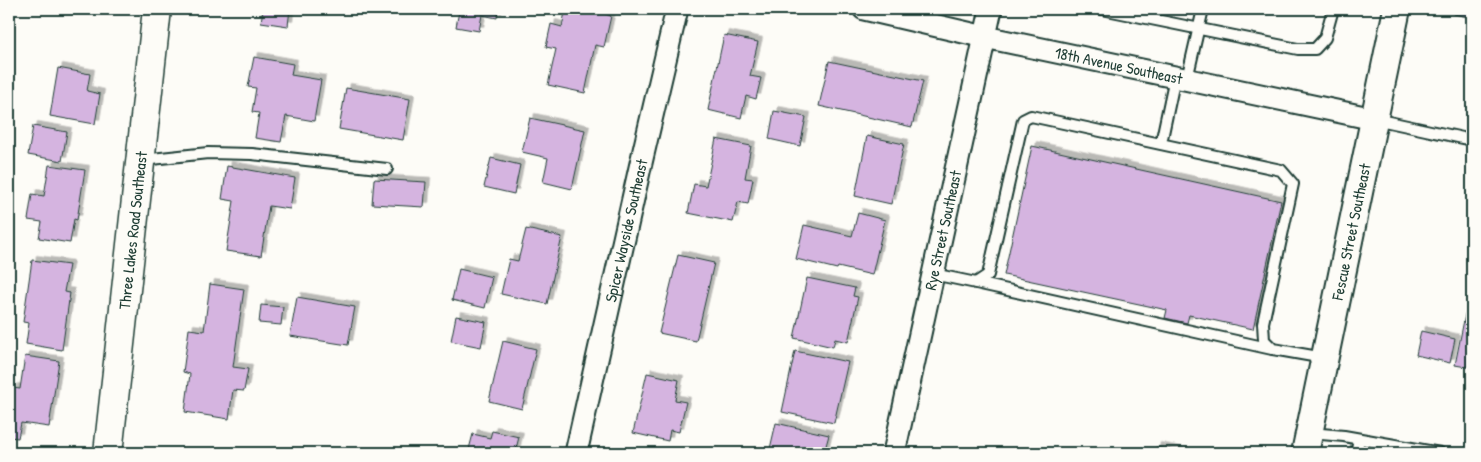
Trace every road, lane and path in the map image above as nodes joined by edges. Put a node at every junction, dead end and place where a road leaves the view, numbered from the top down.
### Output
1 (157, 9) edge
2 (677, 9) edge
3 (864, 9) edge
4 (991, 9) edge
5 (1102, 9) edge
6 (1203, 9) edge
7 (1333, 9) edge
8 (1397, 9) edge
9 (1199, 29) junction
10 (985, 37) junction
11 (1181, 78) junction
12 (1374, 119) junction
13 (1472, 140) edge
14 (1161, 143) junction
15 (140, 160) junction
16 (387, 169) dead end
17 (933, 274) junction
18 (976, 283) junction
19 (1273, 349) junction
20 (1325, 359) junction
21 (1359, 438) junction
22 (1307, 443) edge
23 (108, 453) edge
24 (576, 453) edge
25 (894, 453) edge
26 (1356, 453) edge
27 (1440, 453) edge

1 - 15 main road, Three Lakes Road Southeast
2 - 24 street, Spicer Wayside Southeast
3 - 10 street, 18th Avenue Southeast
4 - 10 street, Rye Street Southeast
5 - 9 lane
6 - 9 lane
7 - 9 lane
8 - 12 street, Fescue Street Southeast
9 - 11 lane
10 - 11 street, 18th Avenue Southeast
10 - 17 street, Rye Street Southeast
11 - 12 street, 18th Avenue Southeast
11 - 14 lane
12 - 13 lane
12 - 20 street, Fescue Street Southeast
14 - 18 lane
14 - 19 lane
15 - 16 lane
15 - 23 main road, Three Lakes Road Southeast
17 - 18 lane
17 - 25 street, Rye Street Southeast
18 - 19 lane
19 - 20 lane
20 - 22 street, Fescue Street Southeast
21 - 22 lane
21 - 26 lane
21 - 27 lane

